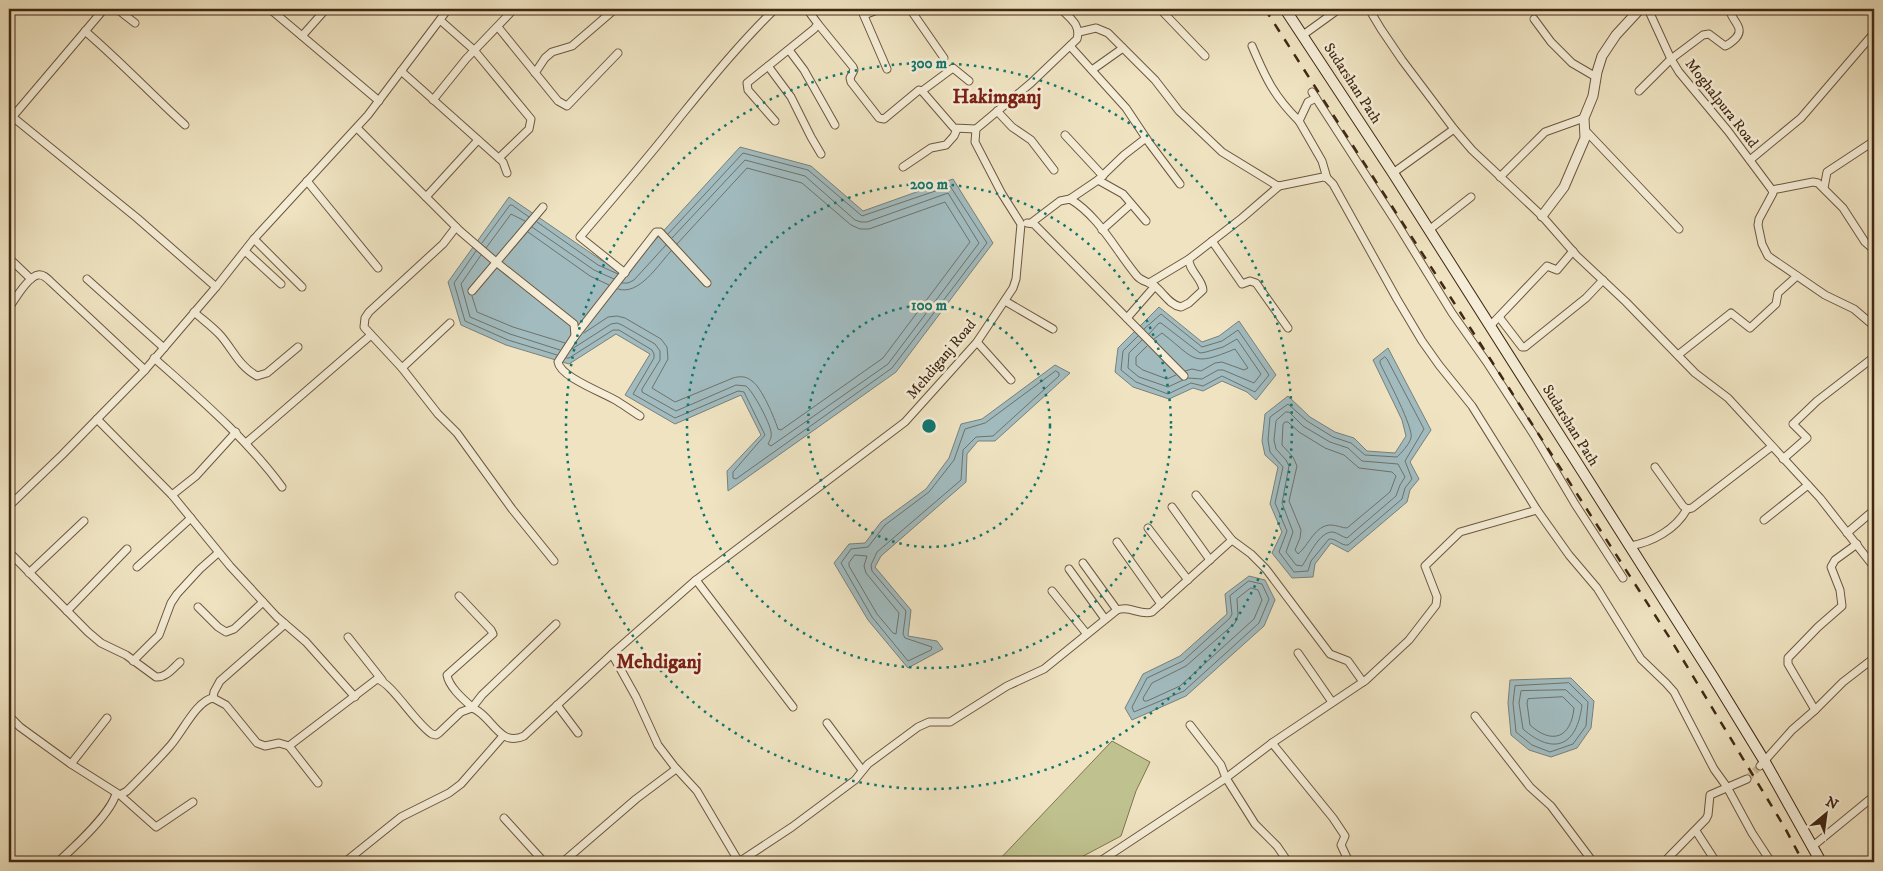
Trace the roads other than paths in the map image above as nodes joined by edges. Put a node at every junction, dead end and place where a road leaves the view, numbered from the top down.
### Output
1 (14, 9) edge
2 (104, 9) edge
3 (117, 9) edge
4 (270, 9) edge
5 (326, 9) edge
6 (448, 9) edge
7 (514, 9) edge
8 (615, 9) edge
9 (775, 9) edge
10 (807, 9) edge
11 (880, 9) edge
12 (910, 9) edge
13 (1060, 9) edge
14 (1160, 9) edge
15 (1285, 9) edge
16 (1339, 9) edge
17 (1369, 9) edge
18 (1640, 9) edge
19 (1648, 9) edge
20 (1736, 9) edge
21 (862, 12) edge
22 (9, 16) edge
23 (1534, 19) dead end
24 (440, 20) junction
25 (135, 23) dead end
26 (818, 24) junction
27 (498, 27) junction
28 (85, 31) junction
29 (1079, 32) junction
30 (1874, 33) edge
31 (1303, 35) junction
32 (302, 36) junction
33 (1070, 46) junction
34 (1252, 46) dead end
35 (1124, 48) junction
36 (474, 50) junction
37 (789, 50) junction
38 (618, 53) dead end
39 (1204, 56) dead end
40 (944, 58) dead end
41 (1671, 59) junction
42 (768, 66) junction
43 (887, 69) dead end
44 (1092, 70) junction
45 (401, 71) junction
46 (535, 73) junction
47 (1596, 77) junction
48 (969, 81) dead end
49 (922, 91) junction
50 (1639, 91) dead end
51 (433, 100) junction
52 (379, 101) junction
53 (997, 111) junction
54 (10, 117) edge
55 (1584, 118) junction
56 (775, 121) dead end
57 (1299, 121) junction
58 (185, 125) dead end
59 (835, 125) dead end
60 (357, 128) junction
61 (957, 129) junction
62 (976, 129) junction
63 (1454, 129) junction
64 (1585, 130) junction
65 (1065, 135) dead end
66 (1146, 138) junction
67 (478, 140) junction
68 (1874, 141) edge
69 (822, 154) dead end
70 (499, 158) junction
71 (1750, 160) junction
72 (903, 167) dead end
73 (1054, 170) dead end
74 (508, 173) dead end
75 (1393, 173) junction
76 (1500, 176) junction
77 (1101, 178) junction
78 (1327, 178) junction
79 (307, 180) junction
80 (1180, 184) dead end
81 (1280, 186) junction
82 (1824, 188) junction
83 (1772, 190) junction
84 (426, 197) junction
85 (1471, 197) dead end
86 (1070, 199) junction
87 (1131, 204) junction
88 (543, 207) dead end
89 (1542, 216) junction
90 (1146, 222) dead end
91 (1031, 223) junction
92 (1021, 224) junction
93 (456, 227) junction
94 (1679, 229) dead end
95 (1102, 230) junction
96 (1429, 230) junction
97 (254, 239) junction
98 (1212, 241) junction
99 (1874, 250) edge
100 (245, 251) junction
101 (1573, 251) junction
102 (9, 258) edge
103 (1189, 259) junction
104 (496, 262) junction
105 (378, 268) dead end
106 (624, 273) junction
107 (1797, 276) junction
108 (31, 279) junction
109 (87, 280) dead end
110 (1603, 280) junction
111 (281, 284) dead end
112 (707, 284) dead end
113 (1152, 284) junction
114 (216, 287) junction
115 (302, 287) dead end
116 (472, 291) dead end
117 (1005, 301) junction
118 (9, 308) edge
119 (194, 312) junction
120 (1499, 317) junction
121 (1127, 318) junction
122 (1872, 321) edge
123 (450, 323) dead end
124 (1490, 326) junction
125 (1288, 328) dead end
126 (1053, 329) dead end
127 (1512, 334) junction
128 (370, 335) junction
129 (575, 336) junction
130 (976, 342) junction
131 (1502, 344) junction
132 (298, 347) dead end
133 (164, 348) junction
134 (1678, 355) junction
135 (154, 358) junction
136 (1874, 358) edge
137 (402, 368) junction
138 (144, 370) junction
139 (1184, 376) dead end
140 (1011, 380) dead end
141 (640, 416) dead end
142 (97, 419) junction
143 (236, 432) junction
144 (246, 443) junction
145 (1771, 448) junction
146 (1783, 459) junction
147 (1655, 467) dead end
148 (1808, 485) junction
149 (282, 487) dead end
150 (1196, 494) dead end
151 (172, 495) junction
152 (9, 506) edge
153 (1172, 507) dead end
154 (1687, 508) junction
155 (1537, 510) junction
156 (1874, 510) edge
157 (191, 518) junction
158 (1764, 520) dead end
159 (84, 521) dead end
160 (1148, 528) dead end
161 (1847, 533) junction
162 (1232, 540) junction
163 (1117, 542) dead end
164 (1857, 544) junction
165 (1630, 546) junction
166 (127, 549) dead end
167 (9, 552) edge
168 (218, 552) junction
169 (554, 560) dead end
170 (1210, 560) junction
171 (1083, 562) dead end
172 (1874, 566) edge
173 (138, 567) dead end
174 (1069, 569) dead end
175 (29, 573) junction
176 (1623, 578) dead end
177 (696, 580) junction
178 (1188, 580) junction
179 (1052, 591) dead end
180 (459, 596) dead end
181 (263, 602) junction
182 (1161, 604) junction
183 (198, 608) dead end
184 (1117, 610) junction
185 (67, 611) junction
186 (1105, 619) junction
187 (285, 624) junction
188 (556, 624) dead end
189 (1086, 633) junction
190 (348, 637) dead end
191 (1298, 653) dead end
192 (612, 654) junction
193 (1874, 658) edge
194 (133, 661) junction
195 (180, 662) dead end
196 (382, 680) junction
197 (1363, 682) junction
198 (355, 697) junction
199 (213, 698) junction
200 (1332, 702) junction
201 (557, 705) junction
202 (472, 707) junction
203 (793, 707) dead end
204 (1815, 710) junction
205 (9, 716) edge
206 (1475, 716) dead end
207 (107, 718) dead end
208 (827, 723) dead end
209 (1190, 725) dead end
210 (578, 733) dead end
211 (503, 736) junction
212 (1272, 743) junction
213 (289, 746) junction
214 (71, 764) junction
215 (1763, 764) junction
216 (676, 769) junction
217 (862, 770) junction
218 (1226, 778) junction
219 (1747, 779) tunnel mouth
220 (318, 783) dead end
221 (1727, 787) junction
222 (118, 794) junction
223 (1874, 796) edge
224 (193, 802) dead end
225 (504, 818) dead end
226 (1696, 831) junction
227 (1812, 846) junction
228 (58, 862) edge
229 (345, 862) edge
230 (544, 862) edge
231 (563, 862) edge
232 (739, 862) edge
233 (1099, 862) edge
234 (1288, 862) edge
235 (1349, 862) edge
236 (1593, 862) edge
237 (1664, 862) edge
238 (1716, 862) edge
239 (1771, 862) edge
240 (1821, 862) edge

1 - 22 street
2 - 28 street
3 - 25 street
4 - 32 street
5 - 32 street
6 - 24 street
7 - 27 street
8 - 46 street
9 - 106 street
10 - 26 street
11 - 21 street
12 - 40 street
13 - 29 street
14 - 39 street
15 - 31 main road, Sudarshan Path
16 - 31 street
17 - 63 street
18 - 47 street
19 - 41 street, Moghalpura Road
20 - 41 street
21 - 43 street
23 - 47 street
24 - 36 street
24 - 45 street
26 - 37 street
26 - 49 street
27 - 36 street
27 - 46 street
28 - 54 street
28 - 58 street
29 - 33 street
29 - 35 street
30 - 71 street
31 - 75 main road, Sudarshan Path
32 - 52 street
33 - 44 street
33 - 53 street
34 - 57 street
35 - 44 street
35 - 81 street
36 - 51 street
36 - 70 street
37 - 42 street
37 - 59 street
38 - 46 street
41 - 50 street
41 - 71 street, Moghalpura Road
42 - 56 street
42 - 69 street
44 - 66 street
45 - 51 street
45 - 52 street
47 - 55 street
48 - 49 street
49 - 61 street
51 - 67 street
52 - 60 street
53 - 62 street
53 - 73 street
54 - 114 street
55 - 64 street
55 - 76 street
57 - 78 street
57 - 176 street
60 - 79 street
60 - 84 street
61 - 62 street
61 - 72 street
62 - 92 street
63 - 75 street
63 - 76 street
64 - 89 street
64 - 94 street
65 - 77 street
66 - 77 street
66 - 80 street
67 - 70 street
67 - 84 street
68 - 82 street
70 - 74 street
71 - 83 street, Moghalpura Road
75 - 96 main road, Sudarshan Path
76 - 89 street
77 - 86 street
77 - 87 street
78 - 81 street
78 - 155 street
79 - 97 street
79 - 105 street
81 - 98 street
82 - 83 street
82 - 99 street
83 - 107 street
84 - 93 street
85 - 96 street
86 - 91 street
86 - 95 street
87 - 90 street
87 - 95 street
88 - 104 street
89 - 101 street
91 - 92 street
91 - 121 street
92 - 117 street, Mehdiganj Road
93 - 104 street
93 - 128 street
95 - 113 street
96 - 124 main road, Sudarshan Path
97 - 100 street
97 - 115 street
98 - 103 street
98 - 125 street
100 - 111 street
100 - 114 street
101 - 110 street
101 - 120 street
102 - 108 street
103 - 113 street
103 - 113 street
104 - 116 street
104 - 129 street
106 - 112 street
106 - 129 street
107 - 122 street
107 - 134 street
108 - 118 street
108 - 138 street
109 - 133 street
110 - 127 street
110 - 134 street
113 - 121 street
114 - 119 street
117 - 126 street
117 - 130 street, Mehdiganj Road
119 - 132 street
119 - 133 street
120 - 124 street
120 - 127 street
121 - 139 street
123 - 137 street
124 - 131 main road, Sudarshan Path
127 - 131 street
128 - 137 street
128 - 144 street
129 - 141 street
130 - 140 street
130 - 177 street, Mehdiganj Road
131 - 165 main road, Sudarshan Path
133 - 135 street
134 - 145 street
135 - 138 street
135 - 143 street
136 - 146 street
137 - 169 street
138 - 142 street
142 - 151 street
142 - 152 street
143 - 144 street
143 - 151 street
144 - 149 street
145 - 146 street
145 - 154 street
146 - 148 street
147 - 154 street
148 - 158 street
148 - 161 street
150 - 162 street
151 - 157 street
153 - 170 street
154 - 165 street
155 - 197 street
155 - 221 street
156 - 161 street
157 - 168 street
157 - 173 street
159 - 175 street
160 - 178 street
161 - 164 street
162 - 170 street
162 - 197 street
163 - 182 street
164 - 172 street
164 - 204 street
165 - 215 main road, Sudarshan Path
166 - 185 street
167 - 175 street
168 - 181 street
168 - 194 street
170 - 178 street
171 - 184 street
174 - 186 street
175 - 185 street
177 - 192 street, Mehdiganj Road
177 - 203 street
178 - 182 street
179 - 189 street
180 - 202 street
181 - 183 street
181 - 187 street
182 - 184 street
184 - 186 street
185 - 194 street
186 - 189 street
187 - 198 street
187 - 199 street
188 - 202 street
189 - 217 street
190 - 196 street
191 - 200 street
192 - 201 street, Mehdiganj Road
192 - 216 street
193 - 204 street
194 - 195 street
196 - 198 street
196 - 202 street
197 - 200 street
198 - 213 street
199 - 213 street
199 - 222 street
200 - 212 street
201 - 210 street
201 - 211 street, Mehdiganj Road
202 - 211 street
204 - 215 street
205 - 214 street
206 - 236 street
207 - 214 street
208 - 217 street
209 - 218 street
211 - 229 street
212 - 218 street
212 - 235 street
213 - 220 street
214 - 222 street
215 - 227 main road, Sudarshan Path
216 - 231 street
216 - 232 street
217 - 232 street
218 - 233 street
218 - 234 street
219 - 221 street
221 - 226 street
221 - 239 street
222 - 224 street
222 - 228 street
223 - 227 street
225 - 230 street
226 - 237 street
226 - 238 street
227 - 240 main road, Sudarshan Path

